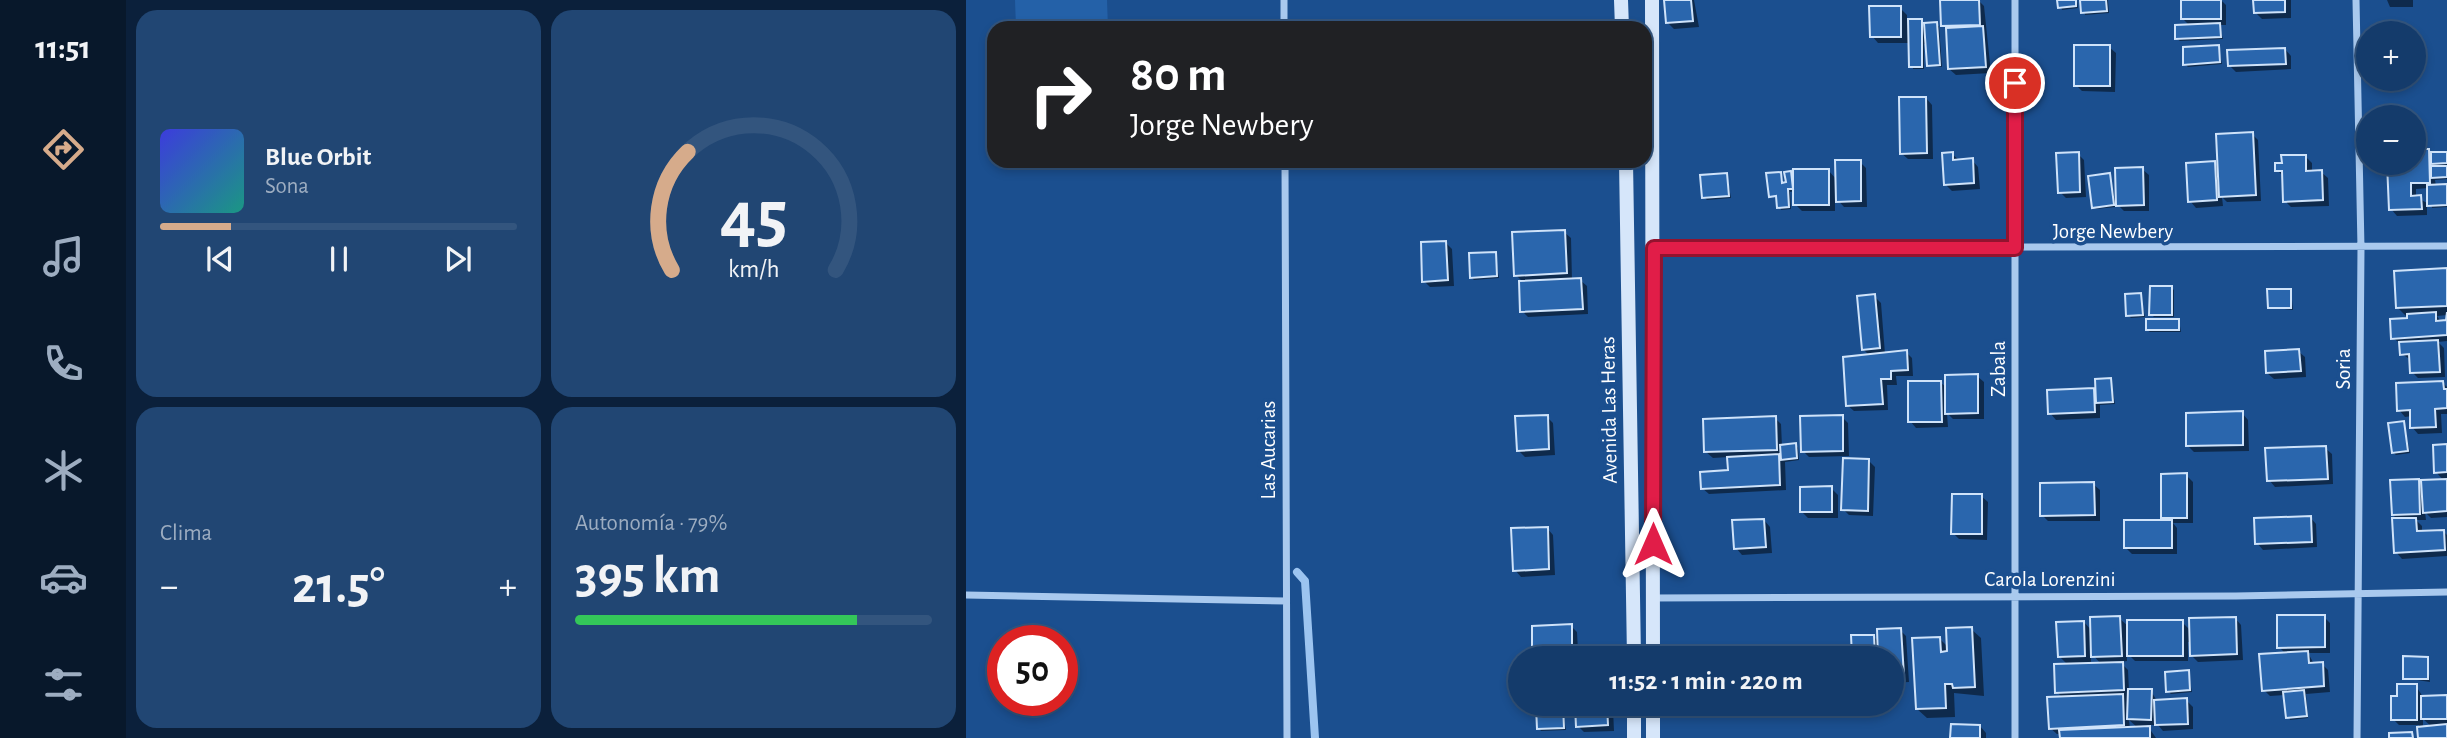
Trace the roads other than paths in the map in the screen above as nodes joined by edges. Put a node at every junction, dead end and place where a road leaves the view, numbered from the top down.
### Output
1 (1284, 0) edge
2 (1621, 0) edge
3 (1652, 0) edge
4 (2015, 0) edge
5 (2356, 0) edge
6 (1284, 21) edge
7 (1622, 21) edge
8 (1285, 168) edge
9 (1626, 168) edge
10 (2447, 246) edge
11 (1654, 248) junction
12 (2015, 248) junction
13 (2361, 248) junction
14 (2359, 592) junction
15 (2447, 592) edge
16 (966, 595) edge
17 (2015, 597) junction
18 (1653, 598) junction
19 (1286, 601) junction
20 (1634, 646) edge
21 (1653, 646) edge
22 (1634, 716) edge
23 (1653, 716) edge
24 (1287, 738) edge
25 (1634, 738) edge
26 (1653, 738) edge
27 (2015, 738) edge
28 (2357, 738) edge

1 - 6 street
2 - 7 main road
3 - 11 main road, Avenida Las Heras
4 - 12 street, Zabala
5 - 13 street, Soria
8 - 19 street, Las Aucarias
9 - 20 main road, Avenida Las Heras
10 - 13 street, Jorge Newbery
11 - 12 street, Jorge Newbery
11 - 18 main road, Avenida Las Heras
12 - 13 street, Jorge Newbery
12 - 17 street, Zabala
13 - 14 street, Soria
14 - 15 street, Carola Lorenzini
14 - 17 street, Carola Lorenzini
14 - 28 street, Soria
16 - 19 street
17 - 18 street, Carola Lorenzini
17 - 27 street, Zabala
18 - 21 main road, Avenida Las Heras
19 - 24 street, Las Aucarias
22 - 25 main road
23 - 26 main road

